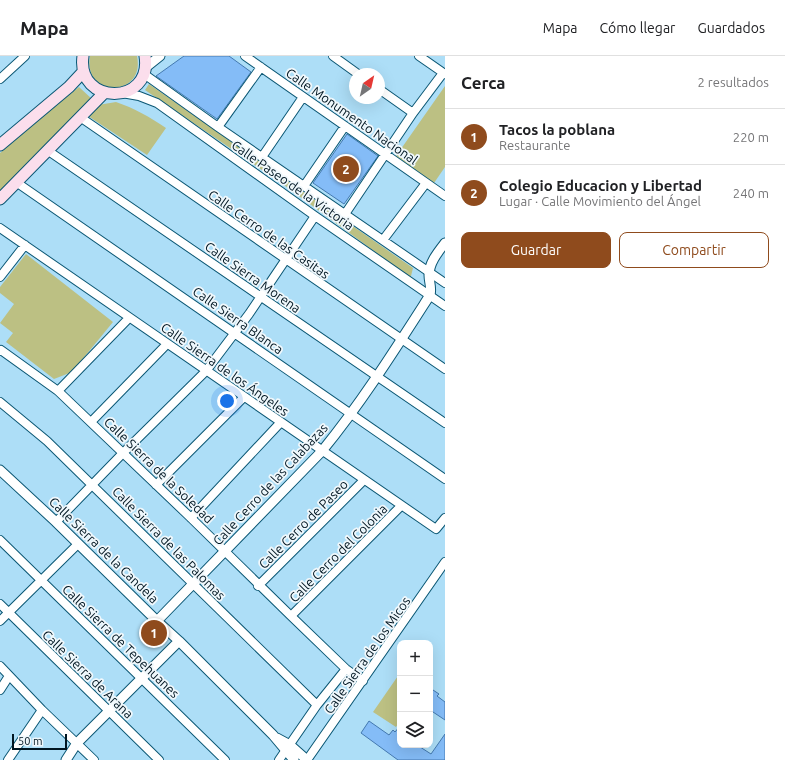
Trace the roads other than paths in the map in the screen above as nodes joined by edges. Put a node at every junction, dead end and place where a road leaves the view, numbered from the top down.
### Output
1 (25, 56) edge
2 (83, 56) edge
3 (145, 56) edge
4 (160, 56) edge
5 (245, 56) edge
6 (333, 56) edge
7 (419, 56) edge
8 (431, 59) edge
9 (261, 67) junction
10 (350, 68) edge
11 (144, 71) junction
12 (83, 72) junction
13 (444, 74) edge
14 (0, 78) edge
15 (104, 93) junction
16 (122, 93) junction
17 (385, 93) edge
18 (303, 97) junction
19 (413, 113) junction
20 (80, 117) junction
21 (345, 126) junction
22 (218, 127) junction
23 (0, 145) edge
24 (47, 150) junction
25 (385, 154) junction
26 (262, 157) junction
27 (16, 182) junction
28 (426, 183) junction
29 (304, 186) junction
30 (445, 196) edge
31 (0, 199) edge
32 (344, 214) junction
33 (315, 216) junction
34 (0, 228) edge
35 (383, 240) junction
36 (445, 243) edge
37 (25, 245) junction
38 (286, 260) junction
39 (430, 272) junction
40 (0, 277) edge
41 (445, 284) edge
42 (430, 295) junction
43 (261, 297) junction
44 (445, 306) edge
45 (128, 318) junction
46 (236, 334) junction
47 (401, 340) junction
48 (167, 344) junction
49 (0, 350) edge
50 (445, 370) edge
51 (206, 371) junction
52 (376, 377) junction
53 (58, 391) junction
54 (244, 397) junction
55 (0, 402) edge
56 (351, 413) junction
57 (91, 422) junction
58 (281, 422) junction
59 (445, 423) edge
60 (322, 451) junction
61 (123, 453) junction
62 (0, 470) edge
63 (445, 479) edge
64 (364, 480) junction
65 (93, 484) junction
66 (156, 484) junction
67 (401, 506) junction
68 (191, 518) junction
69 (445, 518) edge
70 (56, 522) junction
71 (0, 540) edge
72 (78, 544) junction
73 (224, 551) junction
74 (445, 562) edge
75 (41, 580) junction
76 (193, 584) junction
77 (258, 586) junction
78 (0, 604) edge
79 (8, 612) junction
80 (290, 616) junction
81 (0, 621) edge
82 (156, 621) junction
83 (179, 641) junction
84 (0, 666) edge
85 (346, 669) junction
86 (10, 676) junction
87 (142, 678) junction
88 (363, 681) junction
89 (0, 690) edge
90 (317, 705) junction
91 (42, 710) junction
92 (108, 711) junction
93 (77, 743) junction
94 (288, 748) junction
95 (8, 760) edge
96 (66, 760) edge
97 (94, 760) edge
98 (159, 760) edge
99 (225, 760) edge
100 (278, 760) edge
101 (294, 760) edge
102 (307, 760) edge

1 - 14 street
2 - 12 main road
3 - 11 main road
4 - 11 street
5 - 9 street, Calle Monumento Nacional
6 - 10 street
7 - 8 street
8 - 13 street
9 - 18 street, Calle Monumento Nacional
9 - 22 street
11 - 16 main road
11 - 22 street, Calle Paseo de la Victoria
12 - 15 main road
12 - 23 main road
13 - 19 street
15 - 16 main road
15 - 20 main road
16 - 33 street, Calle Paseo de la Victoria
17 - 19 street
18 - 21 street, Calle Monumento Nacional
18 - 26 street
19 - 25 street
20 - 24 main road
20 - 38 street, Calle Cerro de las Casitas
21 - 25 street, Calle Monumento Nacional
21 - 29 street
22 - 26 street, Calle Paseo de la Victoria
24 - 27 main road
24 - 43 street, Calle Sierra Morena
25 - 28 street, Calle Monumento Nacional
25 - 32 street
26 - 29 street, Calle Paseo de la Victoria
27 - 31 main road
27 - 46 street, Calle Sierra Blanca
28 - 30 street, Calle Monumento Nacional
28 - 35 street
29 - 32 street, Calle Paseo de la Victoria
32 - 35 street, Calle Paseo de la Victoria
33 - 38 street
33 - 42 street, Calle Paseo de la Victoria
34 - 37 street, Calle Sierra de los Ángeles
35 - 39 street, Calle Paseo de la Victoria
36 - 39 street
37 - 40 street
37 - 45 street, Calle Sierra de los Ángeles
38 - 43 street
38 - 47 street, Calle Cerro de las Casitas
39 - 41 street, Calle Paseo de la Victoria
39 - 42 street
42 - 44 street, Calle Paseo de la Victoria
42 - 47 street, Calle Cerro de las Calabazas
43 - 46 street
43 - 52 street, Calle Sierra Morena
45 - 48 street, Calle Sierra de los Ángeles
45 - 53 street
46 - 51 street
46 - 56 street, Calle Sierra Blanca
47 - 50 street, Calle Cerro de las Casitas
47 - 52 street, Calle Cerro de las Calabazas
48 - 51 street, Calle Sierra de los Ángeles
48 - 57 street
49 - 53 street, Calle Sierra de la Soledad
51 - 54 street, Calle Sierra de los Ángeles
51 - 61 street
52 - 56 street, Calle Cerro de las Calabazas
52 - 59 street, Calle Sierra Morena
53 - 57 street, Calle Sierra de la Soledad
54 - 58 street, Calle Sierra de los Ángeles
54 - 66 street
55 - 65 street, Calle Sierra de las Palomas
56 - 60 street, Calle Cerro de las Calabazas
56 - 63 street, Calle Sierra Blanca
57 - 61 street, Calle Sierra de la Soledad
58 - 60 street, Calle Sierra de los Ángeles
58 - 68 street
60 - 64 street, Calle Sierra de los Ángeles
60 - 73 street, Calle Cerro de las Calabazas
61 - 65 street
61 - 66 street, Calle Sierra de la Soledad
62 - 70 street, Calle Sierra de la Candela
64 - 67 street, Calle Sierra de los Ángeles
64 - 77 street, Calle Cerro de Paseo
65 - 70 street
65 - 76 street, Calle Sierra de las Palomas
66 - 68 street, Calle Sierra de la Soledad
67 - 69 street, Calle Sierra de los Ángeles
67 - 80 street, Calle Cerro del Colonia
68 - 73 street, Calle Sierra de la Soledad
70 - 72 street, Calle Sierra de la Candela
71 - 75 street, Calle Sierra de Tepehuanes
72 - 75 street
72 - 82 street, Calle Sierra de la Candela
73 - 76 street, Calle Cerro de las Calabazas
73 - 77 street, Calle Sierra de la Soledad
74 - 88 street, Calle Sierra de los Micos
75 - 79 street
75 - 87 street, Calle Sierra de Tepehuanes
76 - 82 street, Calle Cerro de las Calabazas
76 - 90 street, Calle Sierra de las Palomas
77 - 80 street, Calle Sierra de la Soledad
78 - 79 street, Calle Sierra de Arana
79 - 81 street
79 - 92 street, Calle Sierra de Arana
80 - 85 street, Calle Sierra de la Soledad
82 - 83 street, Calle Sierra de la Candela
83 - 87 street
83 - 94 street, Calle Sierra de la Candela
84 - 86 street
85 - 88 street, Calle Sierra de la Soledad
85 - 90 street
86 - 89 street
86 - 91 street
87 - 92 street
87 - 99 street, Calle Sierra de Tepehuanes
88 - 102 street, Calle Sierra de los Micos
90 - 94 street
91 - 93 street
91 - 95 street
92 - 93 street
92 - 98 street, Calle Sierra de Arana
93 - 96 street
93 - 97 street
94 - 100 street
94 - 101 street
94 - 102 street

